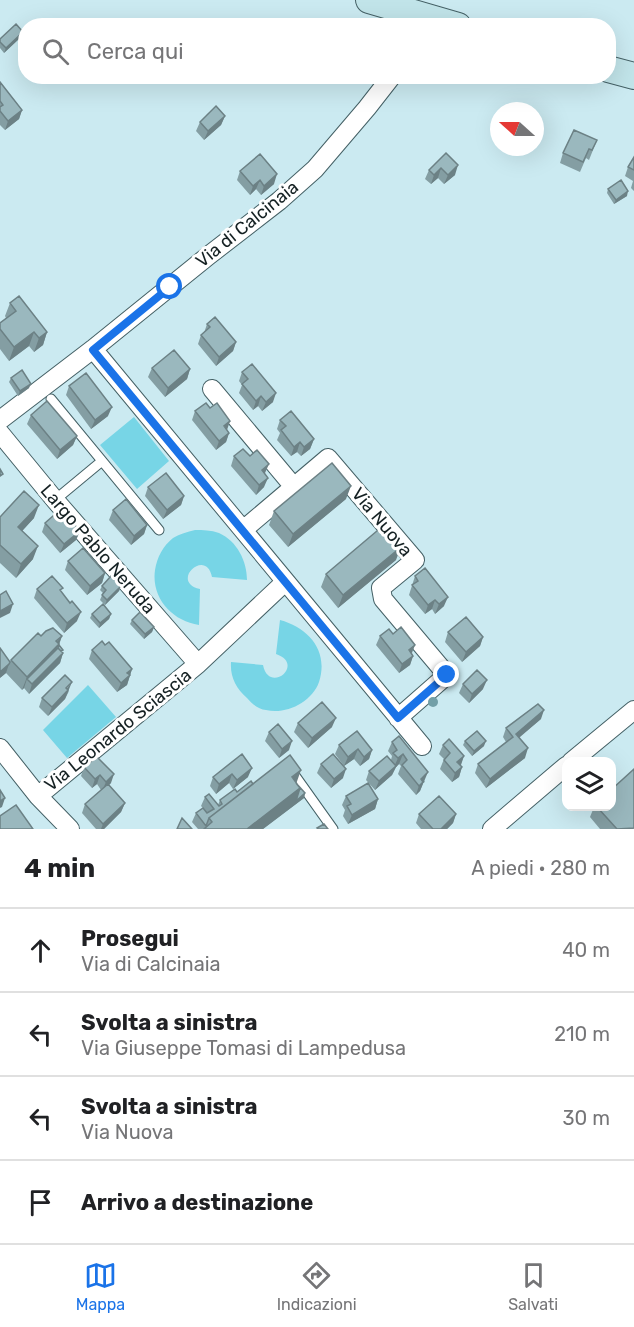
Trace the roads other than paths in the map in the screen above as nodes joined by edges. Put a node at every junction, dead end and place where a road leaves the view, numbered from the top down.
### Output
1 (369, 0) edge
2 (426, 18) edge
3 (616, 71) edge
4 (634, 76) edge
5 (386, 84) edge
6 (93, 350) junction
7 (212, 389) dead end
8 (51, 399) dead end
9 (0, 420) edge
10 (0, 433) edge
11 (102, 461) junction
12 (294, 487) junction
13 (55, 500) junction
14 (159, 530) dead end
15 (243, 530) junction
16 (285, 582) junction
17 (198, 664) junction
18 (634, 710) edge
19 (398, 718) junction
20 (422, 746) dead end
21 (0, 748) edge
22 (577, 757) edge
23 (285, 761) edge
24 (562, 770) edge
25 (38, 796) junction
26 (70, 829) edge
27 (333, 829) edge
28 (492, 829) edge

1 - 2 street
3 - 4 street
5 - 6 street, Via di Calcinaia
6 - 9 street, Via di Calcinaia
6 - 15 street
7 - 12 street
8 - 11 lane
10 - 13 street, Largo Pablo Neruda
11 - 13 lane
11 - 14 lane
12 - 15 street, Via Nuova
12 - 19 street, Via Nuova
13 - 17 street, Largo Pablo Neruda
15 - 16 street
16 - 17 street, Via Leonardo Sciascia
16 - 19 street
17 - 25 street, Via Leonardo Sciascia
18 - 22 street
19 - 20 street
21 - 25 street
23 - 27 lane
24 - 28 street
25 - 26 street

